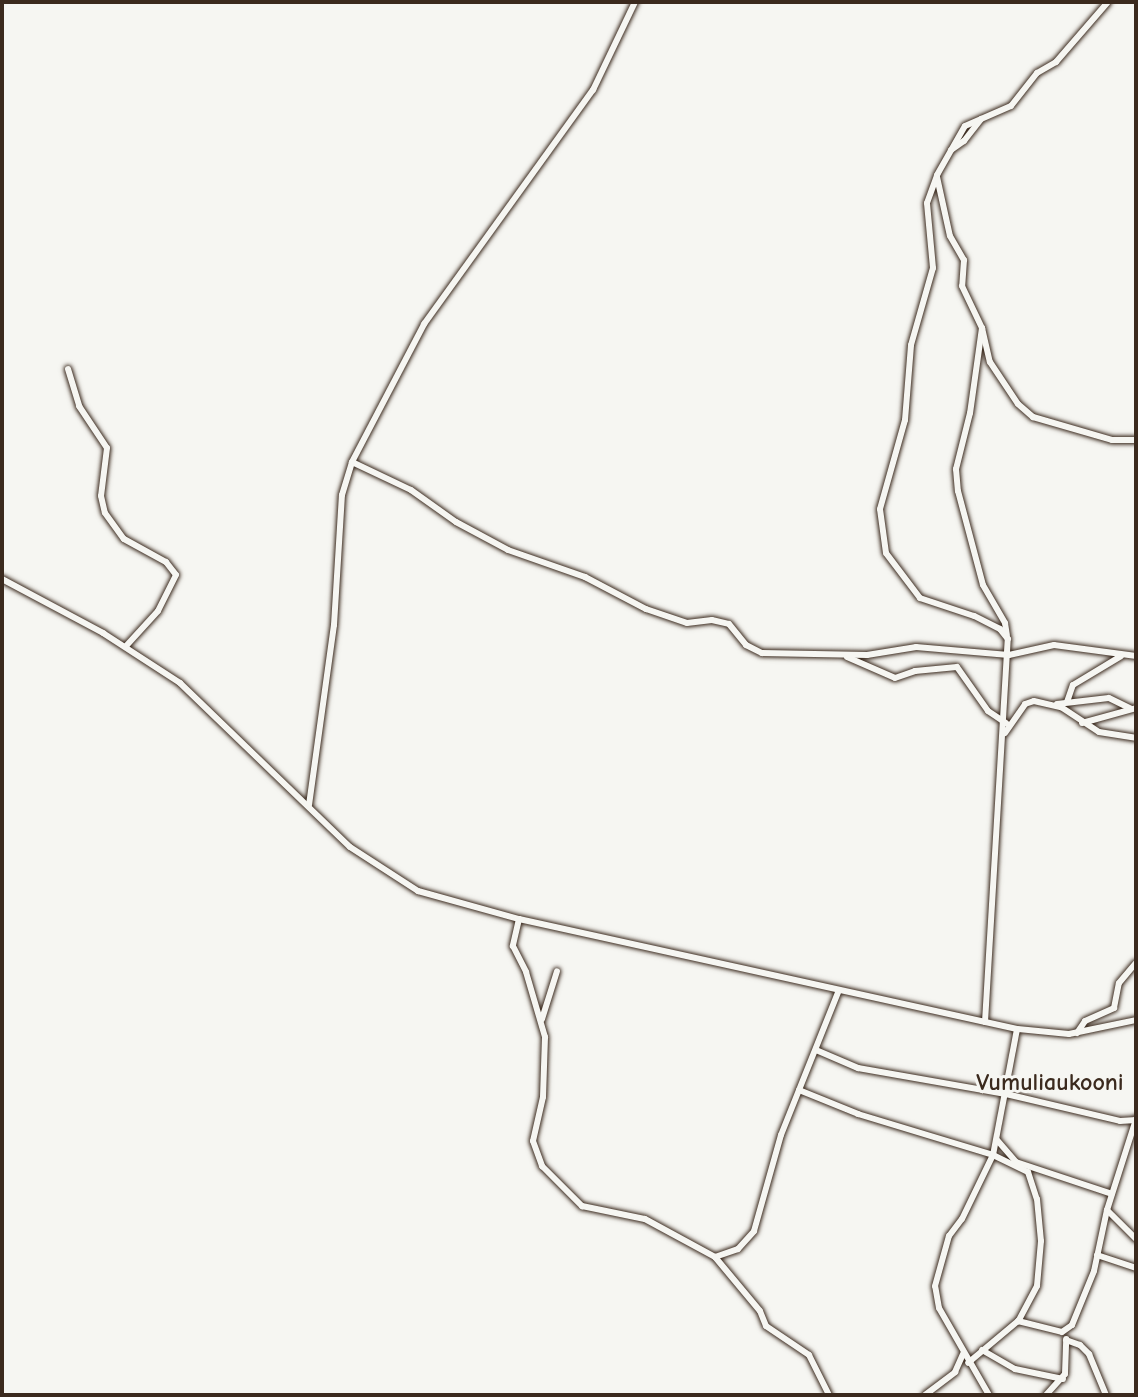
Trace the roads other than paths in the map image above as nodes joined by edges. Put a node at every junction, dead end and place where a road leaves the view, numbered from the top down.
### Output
1 (635, 2) edge
2 (1108, 2) edge
3 (937, 175) junction
4 (982, 328) junction
5 (68, 369) dead end
6 (1136, 440) edge
7 (352, 463) junction
8 (2, 579) edge
9 (1007, 635) junction
10 (126, 646) junction
11 (835, 654) junction
12 (1009, 655) junction
13 (1121, 656) junction
14 (1136, 656) edge
15 (1067, 702) junction
16 (1055, 704) junction
17 (1134, 708) edge
18 (1006, 723) junction
19 (1082, 723) junction
20 (1005, 733) junction
21 (1136, 738) edge
22 (309, 805) junction
23 (519, 919) junction
24 (1136, 963) edge
25 (557, 971) dead end
26 (839, 990) junction
27 (541, 1020) junction
28 (1136, 1020) edge
29 (985, 1022) junction
30 (1017, 1029) junction
31 (1077, 1033) junction
32 (816, 1050) junction
33 (799, 1090) junction
34 (1006, 1094) junction
35 (1136, 1119) edge
36 (998, 1140) junction
37 (993, 1155) junction
38 (1112, 1194) junction
39 (1107, 1210) junction
40 (1136, 1239) edge
41 (1097, 1255) junction
42 (715, 1256) junction
43 (1136, 1268) edge
44 (1018, 1321) junction
45 (1068, 1331) junction
46 (1066, 1340) junction
47 (982, 1350) junction
48 (963, 1354) junction
49 (968, 1363) junction
50 (1063, 1379) junction
51 (829, 1395) edge
52 (925, 1395) edge
53 (989, 1395) edge
54 (1046, 1395) edge
55 (1106, 1395) edge

1 - 7 street
2 - 3 street
3 - 4 street
3 - 9 street
4 - 6 street
4 - 9 street
5 - 10 street
7 - 11 street
7 - 22 street
8 - 10 street
9 - 12 street
10 - 22 street
11 - 12 street
11 - 18 street
12 - 13 street
12 - 18 street
13 - 14 street
13 - 15 street
15 - 16 street
15 - 17 street
16 - 19 street
16 - 20 street
17 - 19 street
18 - 20 street
19 - 21 street
20 - 29 street
22 - 23 street
23 - 26 street
23 - 27 street
24 - 31 street
25 - 27 street
26 - 29 street
26 - 32 street
27 - 42 street
28 - 31 street
29 - 30 street
30 - 31 street
30 - 34 street
32 - 33 street
32 - 34 street
33 - 37 street
33 - 42 street
34 - 35 street
34 - 36 street
35 - 38 street
36 - 37 street
36 - 38 street
37 - 44 street
37 - 48 street
38 - 39 street
39 - 40 street
39 - 41 street
41 - 43 street
41 - 45 street
42 - 51 street
44 - 45 street
44 - 47 street
45 - 46 street
46 - 50 street
46 - 55 street
47 - 49 street
47 - 50 street
48 - 49 street
48 - 52 street
49 - 53 street
50 - 54 street

